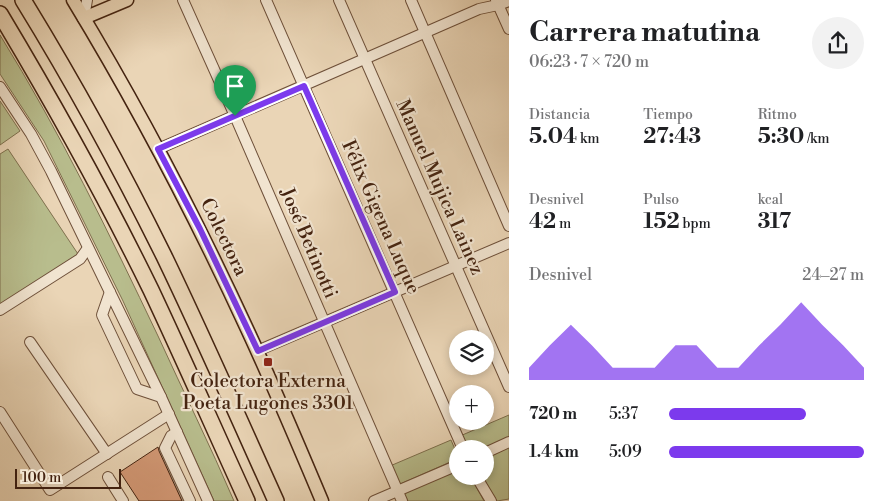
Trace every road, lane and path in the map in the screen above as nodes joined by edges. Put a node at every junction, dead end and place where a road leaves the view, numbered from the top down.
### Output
1 (23, 0) edge
2 (73, 0) edge
3 (88, 0) edge
4 (127, 0) edge
5 (182, 0) edge
6 (266, 0) edge
7 (339, 0) edge
8 (411, 0) edge
9 (509, 0) edge
10 (497, 3) edge
11 (0, 14) edge
12 (84, 18) junction
13 (509, 29) edge
14 (426, 33) junction
15 (365, 60) junction
16 (304, 86) junction
17 (0, 87) edge
18 (235, 116) junction
19 (158, 149) junction
20 (509, 226) edge
21 (509, 243) edge
22 (88, 248) junction
23 (455, 266) junction
24 (110, 292) junction
25 (395, 292) junction
26 (0, 310) edge
27 (325, 324) junction
28 (30, 342) dead end
29 (258, 351) junction
30 (509, 387) edge
31 (161, 397) junction
32 (0, 412) edge
33 (169, 414) junction
34 (177, 432) junction
35 (459, 440) edge
36 (509, 442) edge
37 (494, 449) edge
38 (107, 454) junction
39 (449, 469) edge
40 (108, 477) dead end
41 (481, 485) edge
42 (398, 491) junction
43 (124, 501) edge
44 (190, 501) edge
45 (208, 501) edge
46 (247, 501) edge
47 (276, 501) edge
48 (322, 501) edge
49 (374, 501) edge
50 (402, 501) edge
51 (491, 501) edge

1 - 47 highway
2 - 12 main road, Colectora
3 - 12 street
4 - 12 main road
5 - 18 street, José Betinotti
6 - 16 street, Félix Gigena Luque
7 - 15 street, Manuel Mujica Lainez
8 - 14 street
9 - 10 street
10 - 13 street
10 - 14 street
11 - 46 highway
12 - 19 main road, Colectora
14 - 15 street
14 - 20 street
15 - 16 street
15 - 23 street, Manuel Mujica Lainez
16 - 18 street
16 - 25 street, Félix Gigena Luque
17 - 22 street
18 - 19 street
18 - 27 street, José Betinotti
19 - 29 main road, Colectora
21 - 23 street
22 - 24 street
22 - 26 street
23 - 25 street
23 - 30 street, Manuel Mujica Lainez
24 - 31 street
24 - 31 street
25 - 27 street
25 - 35 street, Félix Gigena Luque
27 - 29 street
27 - 42 street, José Betinotti
28 - 38 street
29 - 48 main road, Colectora
31 - 33 street
32 - 38 street
33 - 34 street
33 - 38 street
34 - 44 street
34 - 45 street
36 - 37 street
39 - 42 street
40 - 43 street
41 - 51 street
42 - 49 street
42 - 50 street, José Betinotti

